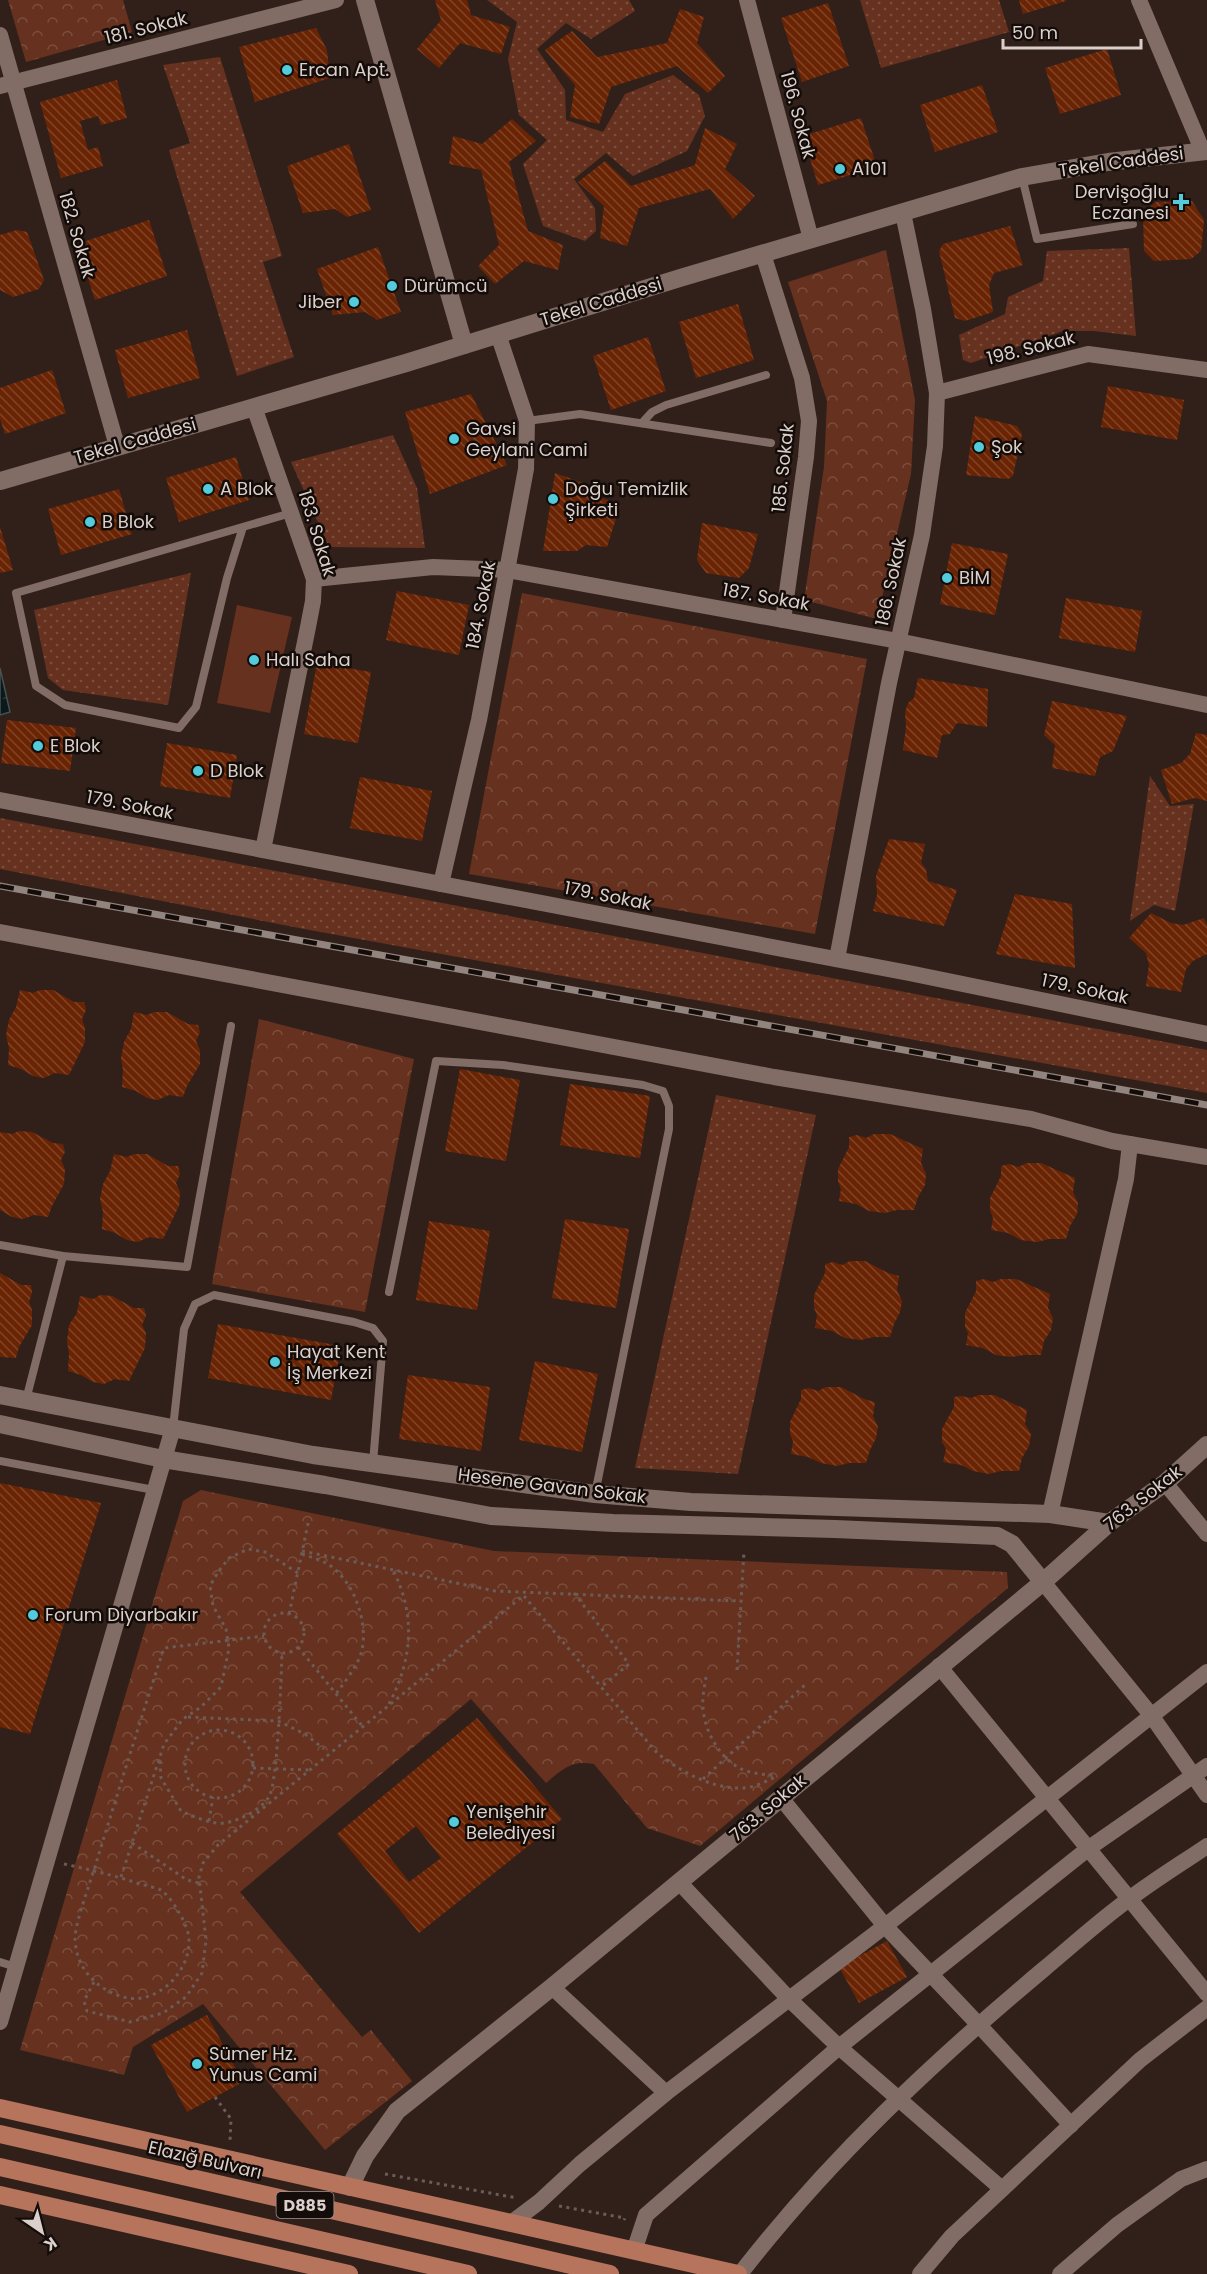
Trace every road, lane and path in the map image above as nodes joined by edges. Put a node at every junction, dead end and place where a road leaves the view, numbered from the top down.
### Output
1 (336, 0) edge
2 (364, 0) edge
3 (747, 0) edge
4 (1139, 0) edge
5 (0, 35) edge
6 (6, 85) edge
7 (1205, 151) edge
8 (1022, 177) junction
9 (903, 213) junction
10 (1133, 224) dead end
11 (811, 240) junction
12 (763, 254) junction
13 (498, 334) junction
14 (464, 345) junction
15 (1207, 370) edge
16 (766, 375) dead end
17 (937, 393) junction
18 (254, 407) junction
19 (527, 421) junction
20 (642, 423) junction
21 (771, 442) dead end
22 (117, 446) junction
23 (0, 481) edge
24 (291, 513) junction
25 (243, 527) junction
26 (508, 570) junction
27 (314, 579) junction
28 (783, 620) junction
29 (898, 640) junction
30 (1207, 705) edge
31 (0, 800) edge
32 (263, 850) junction
33 (441, 884) junction
34 (0, 932) edge
35 (837, 959) junction
36 (231, 1026) dead end
37 (1207, 1034) edge
38 (1130, 1144) junction
39 (1207, 1157) edge
40 (0, 1245) edge
41 (63, 1256) junction
42 (389, 1292) dead end
43 (0, 1395) edge
44 (26, 1400) junction
45 (0, 1424) edge
46 (172, 1428) junction
47 (1207, 1445) edge
48 (163, 1459) junction
49 (0, 1461) edge
50 (373, 1463) junction
51 (1165, 1483) junction
52 (154, 1490) junction
53 (595, 1494) junction
54 (1050, 1514) junction
55 (309, 1519) dead end
56 (1109, 1523) junction
57 (1207, 1534) edge
58 (744, 1551) dead end
59 (302, 1552) junction
60 (392, 1568) junction
61 (298, 1573) junction
62 (1042, 1582) junction
63 (521, 1591) junction
64 (574, 1593) junction
65 (524, 1596) junction
66 (740, 1601) junction
67 (289, 1614) junction
68 (264, 1636) junction
69 (228, 1642) junction
70 (298, 1647) junction
71 (282, 1653) junction
72 (939, 1666) junction
73 (737, 1670) dead end
74 (1207, 1672) edge
75 (706, 1677) dead end
76 (807, 1683) dead end
77 (601, 1687) junction
78 (336, 1694) junction
79 (388, 1706) junction
80 (1150, 1715) junction
81 (186, 1717) junction
82 (278, 1721) junction
83 (363, 1726) junction
84 (324, 1749) dead end
85 (725, 1756) junction
86 (159, 1758) junction
87 (1207, 1766) edge
88 (252, 1768) junction
89 (274, 1768) junction
90 (311, 1770) junction
91 (785, 1773) dead end
92 (777, 1776) junction
93 (1193, 1776) junction
94 (702, 1779) junction
95 (1207, 1795) edge
96 (213, 1797) junction
97 (781, 1798) junction
98 (1047, 1800) junction
99 (209, 1821) junction
100 (132, 1843) junction
101 (1207, 1846) edge
102 (1089, 1848) junction
103 (47, 1860) junction
104 (94, 1871) junction
105 (121, 1877) junction
106 (679, 1882) junction
107 (199, 1883) junction
108 (1130, 1898) junction
109 (885, 1926) junction
110 (8, 1964) edge
111 (931, 1974) junction
112 (94, 1982) junction
113 (552, 1987) junction
114 (1207, 1994) edge
115 (790, 2000) junction
116 (1207, 2008) edge
117 (0, 2022) edge
118 (978, 2024) junction
119 (839, 2047) junction
120 (666, 2093) junction
121 (215, 2097) dead end
122 (898, 2099) junction
123 (0, 2108) edge
124 (1071, 2125) junction
125 (0, 2134) edge
126 (240, 2144) dead end
127 (0, 2166) edge
128 (1207, 2169) edge
129 (358, 2170) junction
130 (350, 2187) junction
131 (1002, 2189) junction
132 (0, 2194) edge
133 (539, 2202) junction
134 (511, 2223) junction
135 (622, 2229) dead end
136 (634, 2251) junction
137 (349, 2274) edge
138 (468, 2274) edge
139 (610, 2274) edge
140 (739, 2274) edge
141 (921, 2274) edge
142 (1060, 2274) edge

1 - 6 street, 181. Sokak
2 - 14 street
3 - 11 street, 196. Sokak
4 - 7 street
5 - 6 street, 182. Sokak
6 - 22 street, 182. Sokak
7 - 8 street, Tekel Caddesi
8 - 9 street, Tekel Caddesi
8 - 10 lane
9 - 11 street, Tekel Caddesi
9 - 17 street, 186. Sokak
11 - 12 street, Tekel Caddesi
12 - 13 street, Tekel Caddesi
12 - 28 street, 185. Sokak
13 - 14 street, Tekel Caddesi
13 - 19 street, 184. Sokak
14 - 18 street, Tekel Caddesi
15 - 17 street, 198. Sokak
16 - 20 lane
17 - 29 street, 186. Sokak
18 - 22 street, Tekel Caddesi
18 - 24 street, 183. Sokak
19 - 20 lane
19 - 26 street, 184. Sokak
20 - 21 lane
22 - 23 street, Tekel Caddesi
24 - 25 lane
24 - 27 street, 183. Sokak
25 - 25 lane
26 - 27 street, 187. Sokak
26 - 28 street, 187. Sokak
26 - 33 street, 184. Sokak
27 - 32 street, 183. Sokak
28 - 29 street, 187. Sokak
29 - 30 street, 187. Sokak
29 - 35 street, 186. Sokak
31 - 32 street, 179. Sokak
32 - 33 street, 179. Sokak
33 - 35 street, 179. Sokak
34 - 38 street
35 - 37 street, 179. Sokak
36 - 41 lane
38 - 39 street
38 - 54 street
40 - 41 lane
41 - 44 lane
42 - 53 lane
43 - 44 street, Hesene Gavan Sokak
44 - 46 street, Hesene Gavan Sokak
45 - 48 street
46 - 48 street
46 - 50 street, Hesene Gavan Sokak
46 - 50 lane
47 - 51 street, 763. Sokak
48 - 52 street
48 - 62 street
49 - 52 lane
50 - 53 street, Hesene Gavan Sokak
51 - 56 street, 763. Sokak
51 - 57 street
52 - 103 street
53 - 54 street, Hesene Gavan Sokak
54 - 56 street, Hesene Gavan Sokak
55 - 59 path
56 - 62 street, 763. Sokak
58 - 66 path
59 - 60 path
59 - 61 path
59 - 78 path
60 - 63 path
60 - 79 path
61 - 67 path
61 - 69 path
62 - 72 street, 763. Sokak
62 - 80 street
63 - 64 path
63 - 65 path
64 - 66 path
64 - 77 path
65 - 77 path
65 - 79 path
66 - 73 path
67 - 68 path
67 - 70 path
68 - 69 path
68 - 71 path
69 - 81 path
69 - 104 path
70 - 71 path
70 - 78 path
71 - 82 path
72 - 97 street, 763. Sokak
72 - 98 street
74 - 80 street
75 - 85 path
76 - 85 path
77 - 94 path
78 - 83 path
79 - 83 path
80 - 93 street
80 - 98 street
81 - 82 path
81 - 86 path
82 - 84 path
82 - 89 path
83 - 90 path
85 - 92 path
85 - 94 path
86 - 99 path
86 - 100 path
87 - 93 street
88 - 89 path
88 - 96 path
88 - 96 path
89 - 90 path
89 - 99 path
90 - 107 path
91 - 92 path
92 - 94 path
93 - 95 street
93 - 102 street
96 - 99 path
97 - 106 street, 763. Sokak
97 - 109 street
98 - 102 street
98 - 109 street
100 - 105 path
100 - 107 path
101 - 108 street
102 - 108 street
102 - 111 street
103 - 104 path
103 - 110 street
104 - 105 path
104 - 112 path
105 - 112 path
106 - 113 street, 763. Sokak
106 - 115 street
107 - 112 path
108 - 114 street
108 - 118 street
109 - 111 street
109 - 115 street
110 - 117 street
111 - 118 street
111 - 119 street
113 - 120 street
113 - 129 street, 763. Sokak
115 - 119 street
115 - 120 street
116 - 124 street
118 - 122 street
118 - 124 street
119 - 122 street
119 - 136 street
120 - 133 street
121 - 126 path
122 - 131 street
122 - 140 street
123 - 130 highway
124 - 131 street
125 - 139 highway, Elazığ Bulvarı / D885
127 - 138 highway, D885
128 - 142 street
129 - 130 street, 763. Sokak
129 - 133 path
130 - 134 highway
131 - 141 street
132 - 137 highway
133 - 134 street
133 - 135 path
134 - 136 highway
136 - 140 highway

